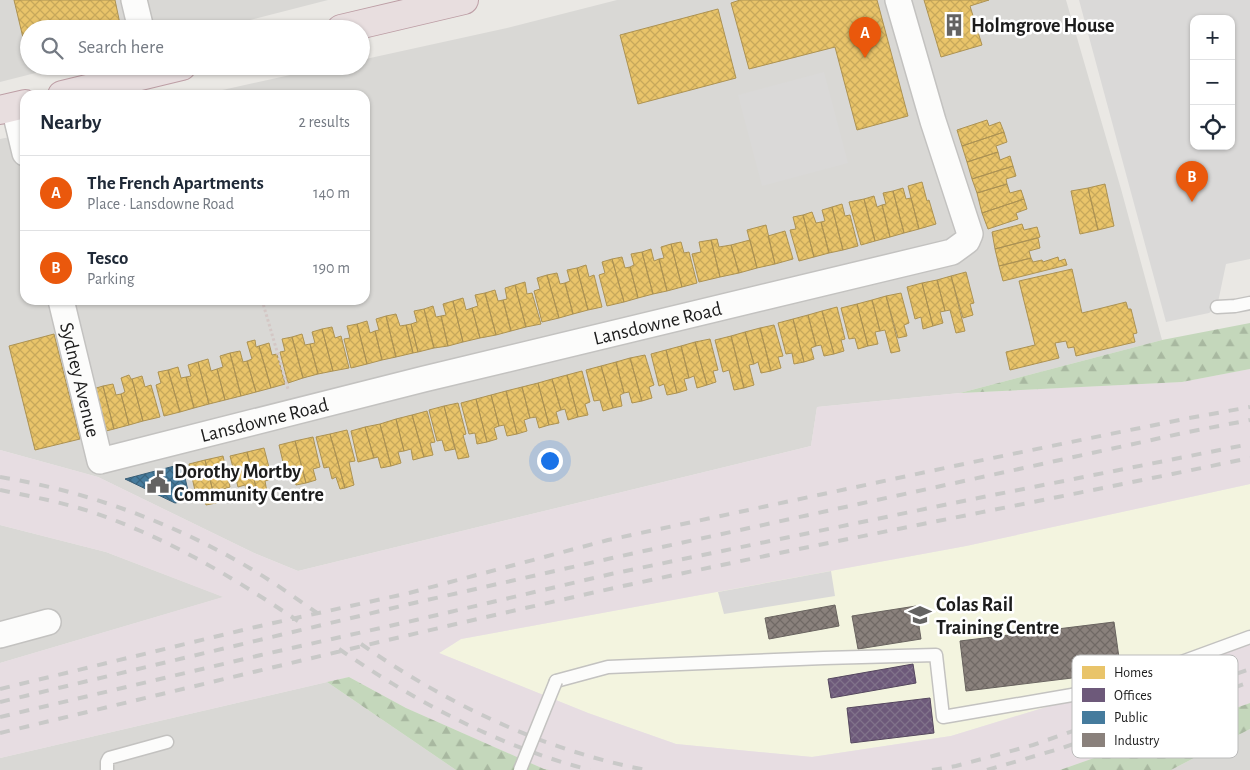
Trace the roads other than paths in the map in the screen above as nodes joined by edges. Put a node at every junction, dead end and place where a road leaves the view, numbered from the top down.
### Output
1 (134, 0) edge
2 (464, 0) edge
3 (898, 0) edge
4 (139, 20) edge
5 (370, 22) edge
6 (134, 75) edge
7 (80, 90) edge
8 (13, 107) edge
9 (20, 134) edge
10 (1250, 303) edge
11 (62, 305) edge
12 (1217, 306) dead end
13 (100, 460) joint
14 (48, 622) dead end
15 (0, 635) edge
16 (1250, 637) edge
17 (1200, 655) edge
18 (1072, 695) edge
19 (167, 742) dead end
20 (107, 770) edge
21 (520, 770) edge

1 - 4 street
2 - 5 highway
3 - 13 street, Lansdowne Road
6 - 7 highway
8 - 9 street
10 - 12 lane
11 - 13 street, Sydney Avenue
14 - 15 street
16 - 17 lane, bridge
18 - 21 lane, bridge
19 - 20 lane

